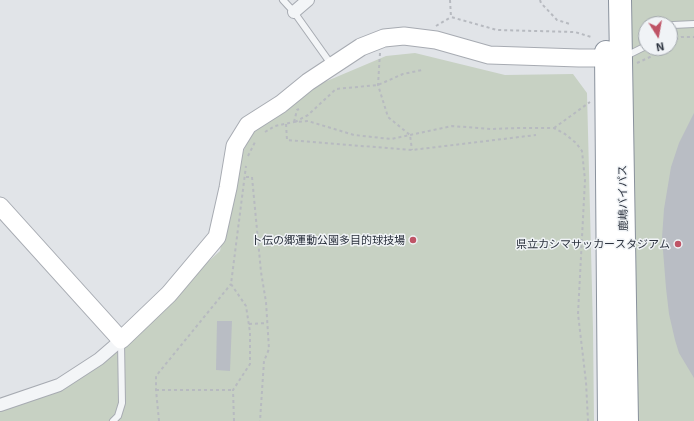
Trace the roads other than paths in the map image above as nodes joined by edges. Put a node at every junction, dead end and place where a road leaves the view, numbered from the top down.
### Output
1 (283, 0) edge
2 (308, 0) edge
3 (605, 0) edge
4 (620, 0) edge
5 (294, 12) junction
6 (694, 24) edge
7 (678, 25) edge
8 (638, 50) edge
9 (620, 60) junction
10 (332, 65) junction
11 (0, 206) edge
12 (121, 340) junction
13 (0, 404) edge
14 (113, 421) edge
15 (609, 421) edge
16 (627, 421) edge

1 - 5 lane
2 - 5 street
3 - 9 highway, 鹿嶋バイパス
4 - 9 highway, 鹿嶋バイパス
5 - 10 lane
6 - 7 lane
8 - 9 lane
9 - 10 street
9 - 15 highway, 鹿嶋バイパス
9 - 16 highway, 鹿嶋バイパス
10 - 12 street
11 - 12 street
12 - 13 street
12 - 14 lane

